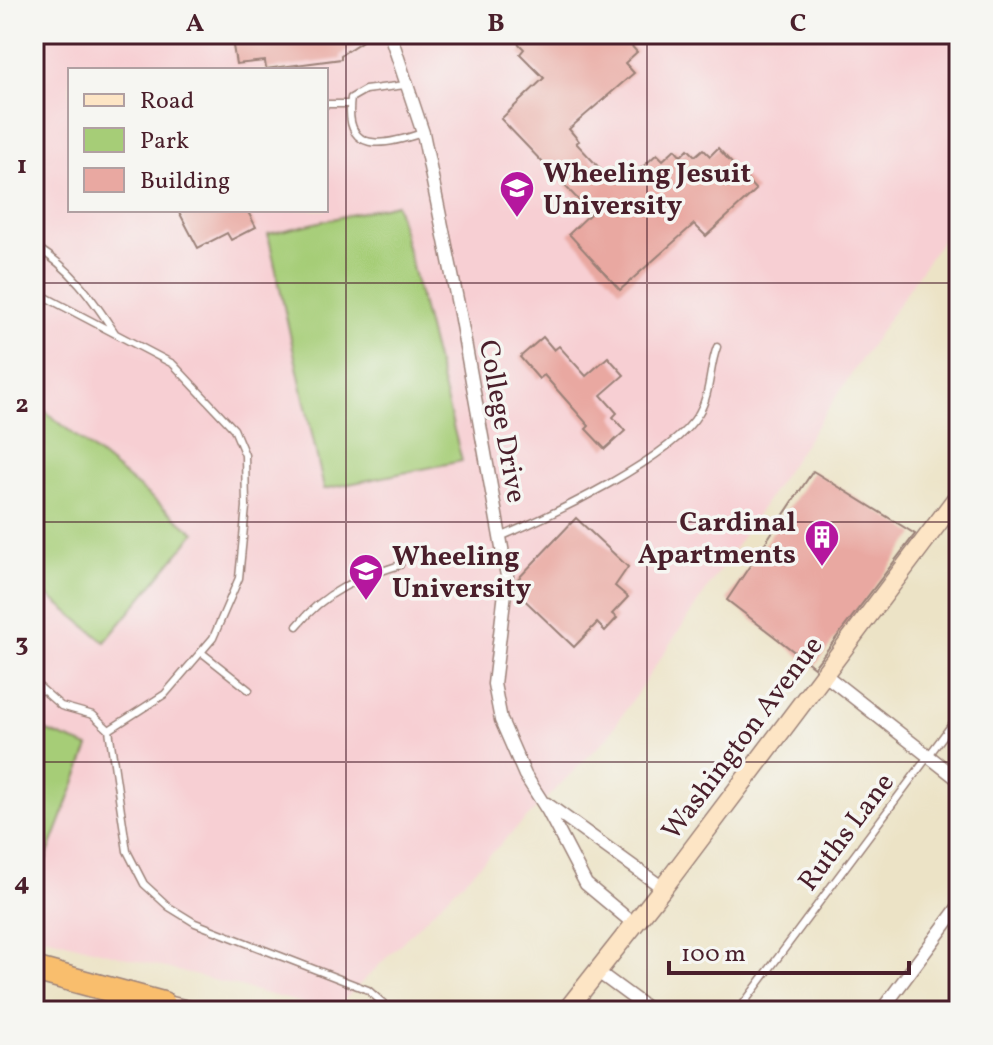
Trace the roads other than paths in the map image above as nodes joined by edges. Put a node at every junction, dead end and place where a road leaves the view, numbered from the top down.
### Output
1 (390, 34) edge
2 (947, 34) edge
3 (959, 43) edge
4 (405, 85) junction
5 (328, 104) edge
6 (350, 104) junction
7 (423, 133) junction
8 (34, 246) edge
9 (34, 291) edge
10 (115, 333) junction
11 (717, 347) dead end
12 (959, 495) edge
13 (500, 537) junction
14 (400, 565) dead end
15 (297, 626) dead end
16 (201, 652) junction
17 (824, 674) junction
18 (34, 682) edge
19 (249, 690) dead end
20 (959, 715) edge
21 (109, 730) junction
22 (928, 756) junction
23 (959, 780) edge
24 (538, 798) junction
25 (663, 888) junction
26 (959, 906) edge
27 (634, 924) junction
28 (34, 969) edge
29 (598, 972) junction
30 (162, 1007) edge
31 (192, 1011) edge
32 (385, 1011) edge
33 (566, 1011) edge
34 (651, 1011) edge
35 (738, 1011) edge
36 (881, 1011) edge

1 - 4 street, College Drive
2 - 3 lane
4 - 6 lane
4 - 7 street, College Drive
5 - 6 lane
6 - 7 lane
7 - 13 street, College Drive
8 - 10 lane
9 - 10 lane
10 - 16 lane
11 - 13 lane
12 - 17 street, Washington Avenue
13 - 24 street, College Drive
14 - 15 lane
16 - 19 lane
16 - 21 lane
17 - 22 street
17 - 25 street, Washington Avenue
18 - 21 lane
20 - 22 lane, Ruths Lane
21 - 32 lane
22 - 23 street
22 - 35 lane, Ruths Lane
24 - 25 street
24 - 27 street, College Drive
25 - 27 street, Washington Avenue
26 - 36 street
27 - 29 street, Washington Avenue
28 - 30 highway
29 - 33 street, Washington Avenue
29 - 34 street
30 - 31 street

